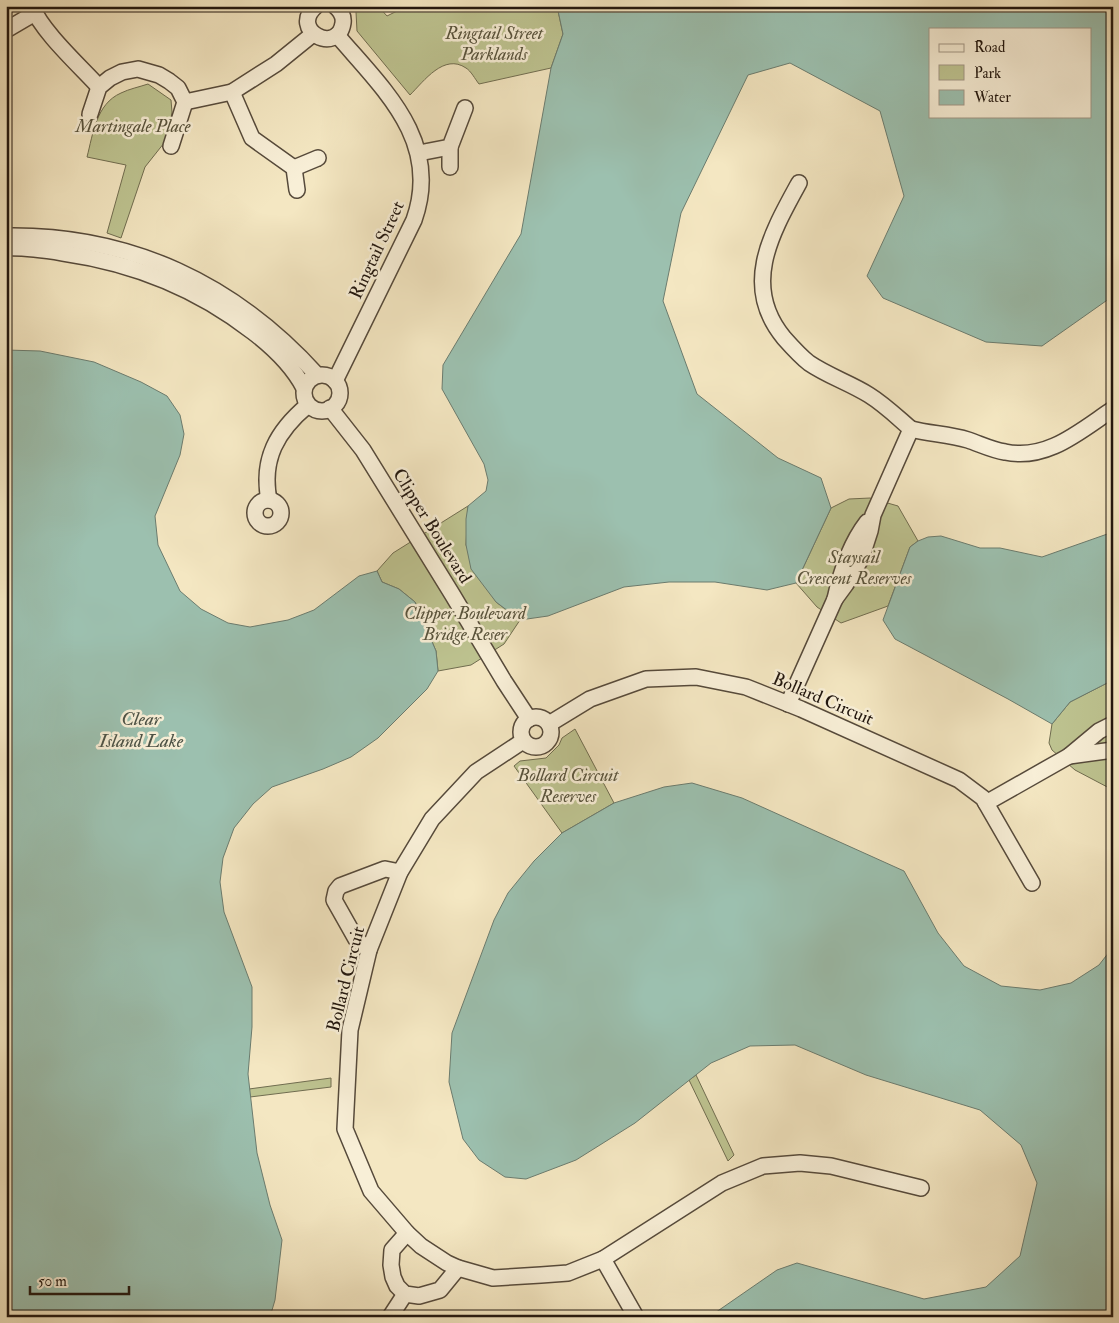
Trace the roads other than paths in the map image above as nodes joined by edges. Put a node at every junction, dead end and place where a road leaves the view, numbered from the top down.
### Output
1 (339, 7) edge
2 (311, 8) edge
3 (33, 10) edge
4 (6, 30) edge
5 (313, 34) junction
6 (337, 34) junction
7 (99, 87) junction
8 (232, 92) junction
9 (185, 102) junction
10 (465, 108) dead end
11 (90, 114) dead end
12 (171, 146) dead end
13 (450, 147) junction
14 (419, 153) junction
15 (318, 158) dead end
16 (450, 167) dead end
17 (294, 168) junction
18 (799, 183) dead end
19 (297, 190) dead end
20 (6, 236) edge
21 (6, 248) edge
22 (317, 375) junction
23 (335, 381) junction
24 (304, 388) junction
25 (308, 405) junction
26 (330, 408) junction
27 (1113, 409) edge
28 (911, 429) junction
29 (269, 500) dead end
30 (788, 704) junction
31 (529, 719) junction
32 (549, 724) junction
33 (1112, 725) edge
34 (524, 741) junction
35 (1113, 750) edge
36 (1069, 756) junction
37 (986, 803) junction
38 (400, 872) junction
39 (1032, 883) dead end
40 (369, 950) junction
41 (921, 1188) dead end
42 (407, 1233) junction
43 (603, 1259) junction
44 (458, 1268) junction
45 (405, 1294) junction
46 (390, 1317) edge
47 (636, 1317) edge

1 - 6 street
2 - 5 street
3 - 4 street
3 - 7 street
5 - 6 street
5 - 8 street
6 - 14 street, Ringtail Street
7 - 9 street
7 - 11 street
8 - 9 street
8 - 17 street
9 - 12 street
10 - 13 street
13 - 14 street
13 - 16 street
14 - 23 street, Ringtail Street
15 - 17 street
17 - 19 street
18 - 28 street
20 - 22 street
21 - 24 street
22 - 23 street
22 - 24 street
23 - 26 street
24 - 25 street
25 - 26 street
25 - 29 street
26 - 31 street, Clipper Boulevard
27 - 28 street
28 - 30 street
30 - 32 street, Bollard Circuit
30 - 37 street, Bollard Circuit
31 - 32 street
31 - 34 street
32 - 34 street
33 - 36 street
34 - 38 street, Bollard Circuit
35 - 36 street
36 - 37 street
37 - 39 street, Bollard Circuit
38 - 40 street, Bollard Circuit
38 - 40 street
40 - 42 street, Bollard Circuit
41 - 43 street, Bollard Circuit
42 - 44 street, Bollard Circuit
42 - 45 street
43 - 44 street, Bollard Circuit
43 - 47 street
44 - 45 street
45 - 46 street

